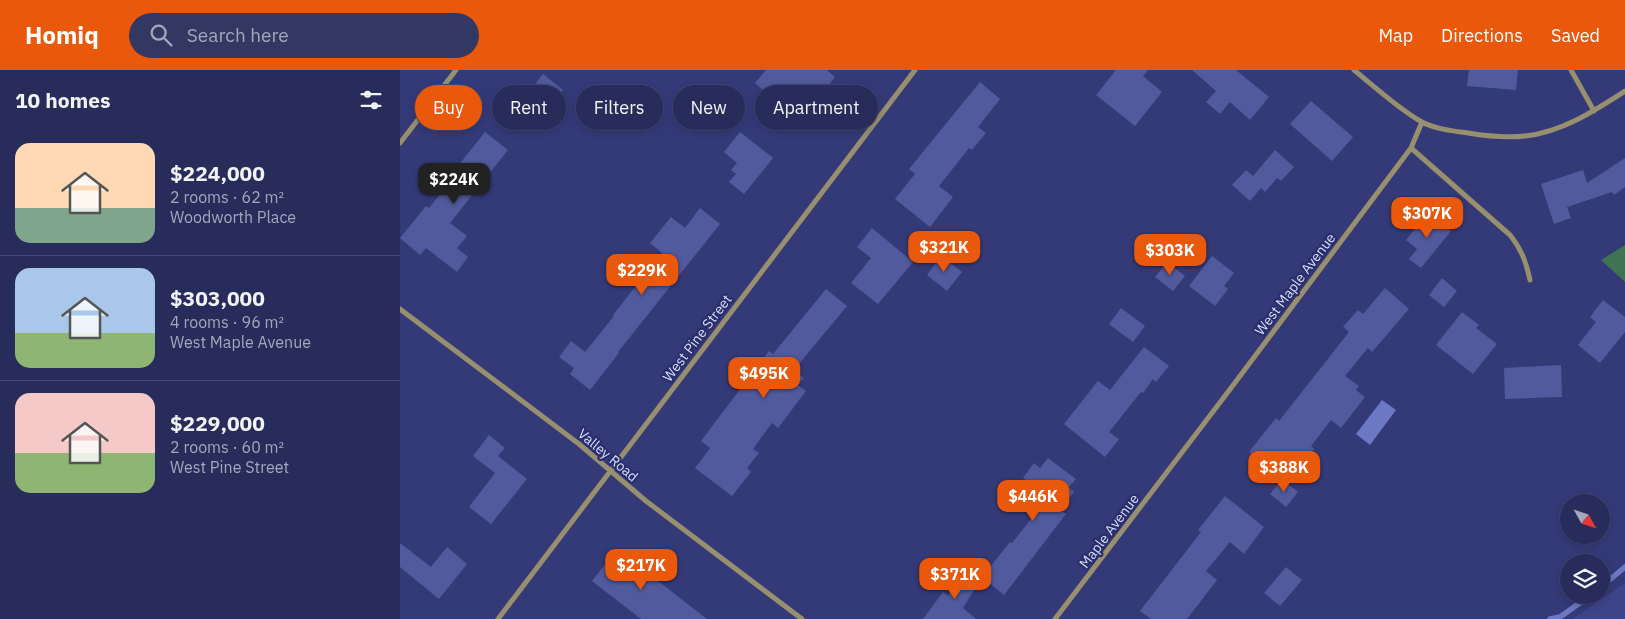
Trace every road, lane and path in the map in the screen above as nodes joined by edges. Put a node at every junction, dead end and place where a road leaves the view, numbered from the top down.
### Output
1 (456, 70) edge
2 (915, 70) edge
3 (1354, 70) edge
4 (1571, 70) edge
5 (1625, 91) edge
6 (1594, 111) junction
7 (1422, 122) junction
8 (400, 143) edge
9 (1411, 148) junction
10 (1530, 280) dead end
11 (400, 309) edge
12 (1180, 456) joint
13 (610, 471) junction
14 (498, 619) edge
15 (802, 619) edge
16 (1055, 619) edge

1 - 8 street
2 - 13 street, West Pine Street
3 - 7 street
4 - 6 street
5 - 6 street
6 - 7 street
7 - 9 street, West Maple Avenue
9 - 10 street
9 - 12 street, West Maple Avenue
11 - 13 street, Valley Road
12 - 16 street, Maple Avenue
13 - 14 street, West Pine Street
13 - 15 street, Valley Road

